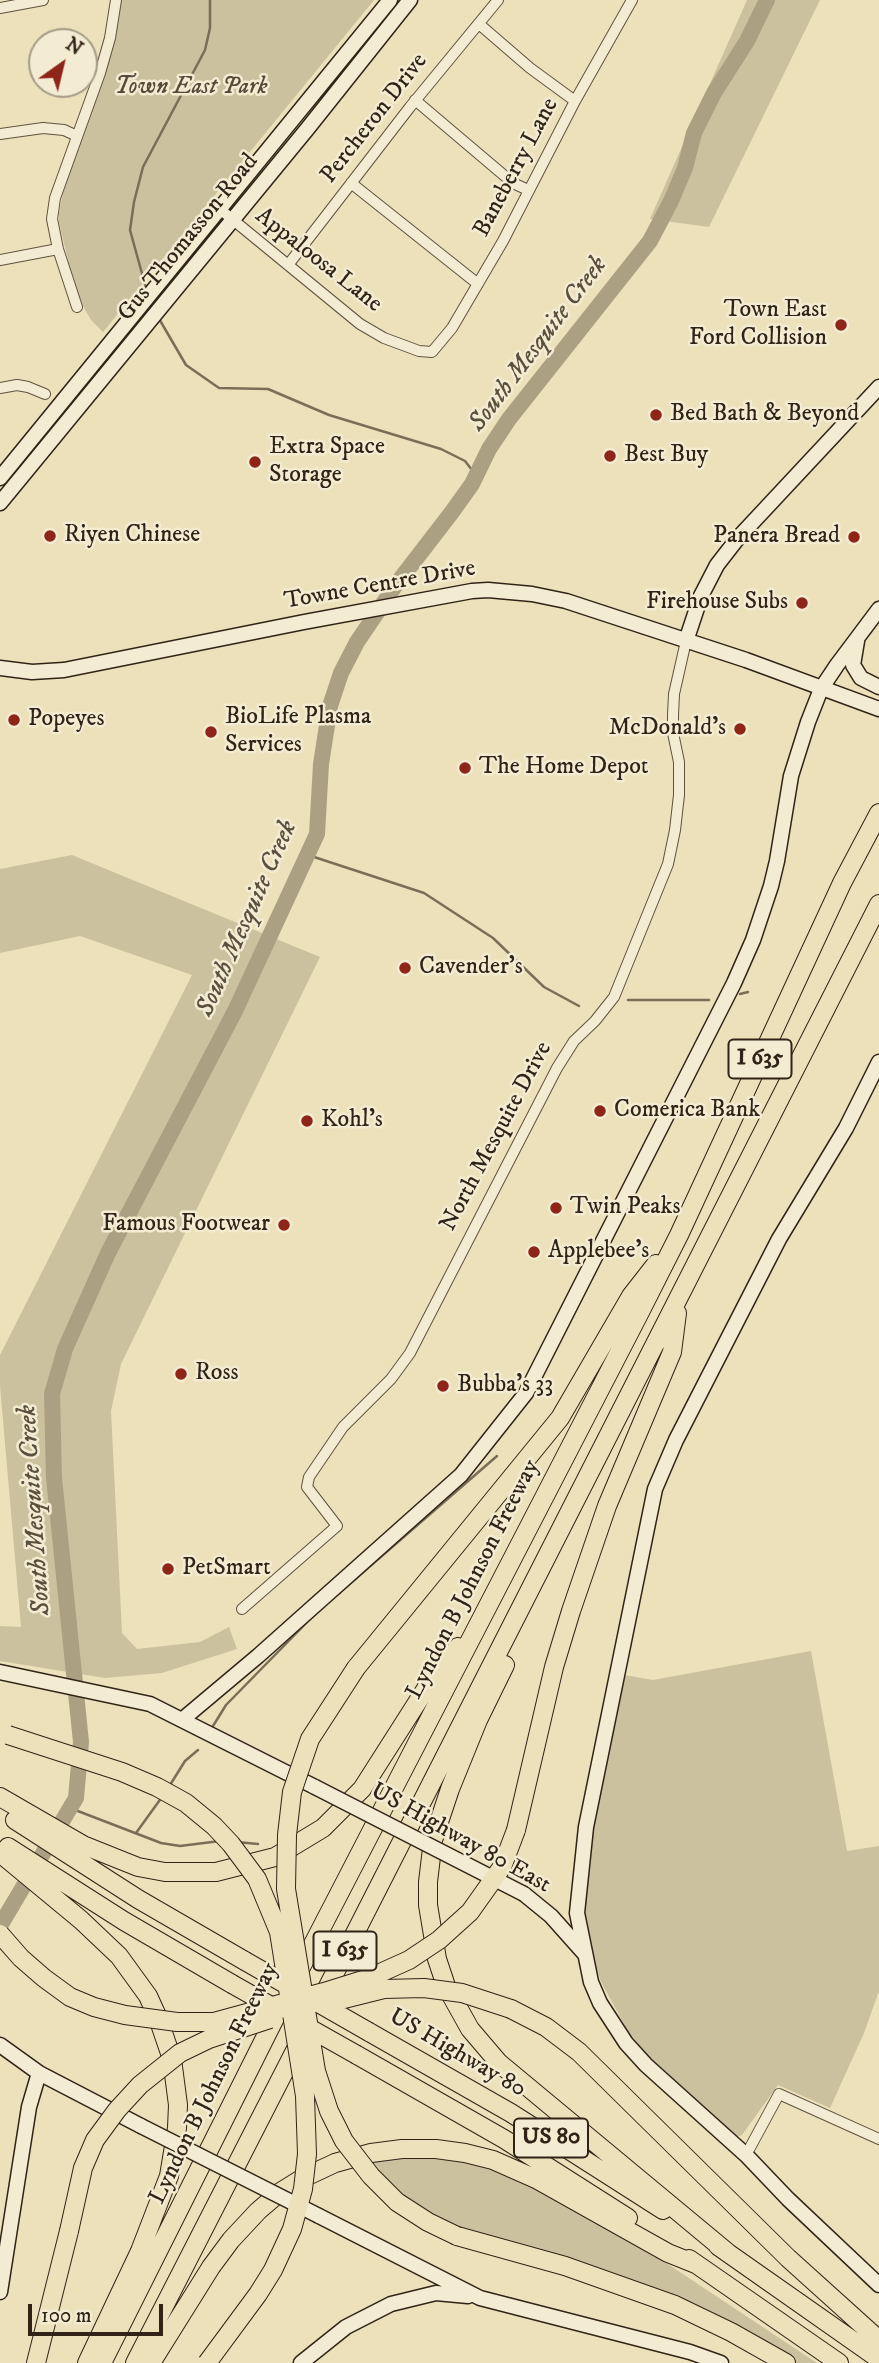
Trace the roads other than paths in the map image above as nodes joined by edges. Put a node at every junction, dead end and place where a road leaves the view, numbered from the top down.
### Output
1 (43, 0) edge
2 (116, 0) edge
3 (390, 0) edge
4 (410, 0) edge
5 (498, 0) edge
6 (632, 0) edge
7 (0, 8) edge
8 (479, 24) junction
9 (415, 100) junction
10 (575, 101) junction
11 (0, 134) edge
12 (78, 136) junction
13 (351, 183) junction
14 (528, 190) junction
15 (226, 215) junction
16 (58, 249) junction
17 (0, 260) edge
18 (288, 265) junction
19 (478, 284) junction
20 (77, 307) dead end
21 (432, 352) joint
22 (879, 387) edge
23 (0, 388) edge
24 (45, 394) dead end
25 (18, 456) junction
26 (31, 467) junction
27 (0, 478) edge
28 (0, 503) edge
29 (879, 608) edge
30 (859, 633) junction
31 (686, 641) junction
32 (0, 668) edge
33 (879, 687) edge
34 (821, 689) junction
35 (879, 709) edge
36 (879, 799) edge
37 (879, 813) edge
38 (842, 883) junction
39 (879, 904) edge
40 (879, 1062) edge
41 (679, 1234) junction
42 (679, 1299) junction
43 (556, 1539) junction
44 (242, 1609) dead end
45 (486, 1610) junction
46 (0, 1672) edge
47 (183, 1719) junction
48 (4, 1734) edge
49 (0, 1797) edge
50 (0, 1810) edge
51 (27, 1821) junction
52 (3, 1849) edge
53 (77, 1851) junction
54 (60, 1891) junction
55 (0, 1934) edge
56 (584, 1955) junction
57 (0, 2045) edge
58 (39, 2073) junction
59 (879, 2138) edge
60 (746, 2155) junction
61 (728, 2253) junction
62 (698, 2264) junction
63 (879, 2285) edge
64 (0, 2292) edge
65 (480, 2298) junction
66 (655, 2299) junction
67 (879, 2340) edge
68 (879, 2359) edge
69 (36, 2363) edge
70 (87, 2363) edge
71 (102, 2363) edge
72 (135, 2363) edge
73 (151, 2363) edge
74 (208, 2363) edge
75 (301, 2363) edge
76 (721, 2363) edge
77 (768, 2363) edge
78 (786, 2363) edge
79 (838, 2363) edge

1 - 7 street
2 - 12 street
3 - 15 main road, Gus Thomasson Road
4 - 15 main road, Gus Thomasson Road
5 - 8 street, Percheron Drive
6 - 10 street, Baneberry Lane
8 - 9 street, Percheron Drive
8 - 10 street
9 - 13 street, Percheron Drive
9 - 14 street
10 - 14 street, Baneberry Lane
11 - 12 street
12 - 16 street
13 - 18 street, Percheron Drive
13 - 19 street
14 - 19 street, Baneberry Lane
15 - 18 street, Appaloosa Lane
15 - 25 main road, Gus Thomasson Road
15 - 26 main road, Gus Thomasson Road
16 - 17 street
16 - 20 street
18 - 21 street, Appaloosa Lane
19 - 21 street, Baneberry Lane
22 - 31 main road, North Mesquite Drive
23 - 24 street
25 - 26 main road
25 - 27 main road, Gus Thomasson Road
26 - 28 main road, Gus Thomasson Road
29 - 30 main road, Lyndon B Johnson Freeway
30 - 33 main road
30 - 34 main road, Lyndon B Johnson Freeway
31 - 32 main road, Towne Centre Drive
31 - 34 main road, Towne Centre Drive
31 - 44 street, North Mesquite Drive
34 - 35 main road, Towne Centre Drive
34 - 47 main road, Lyndon B Johnson Freeway
36 - 38 highway
37 - 38 highway, Lyndon B Johnson Freeway / I 635
38 - 41 highway, Lyndon B Johnson Freeway / I 635
39 - 42 highway, I 635
40 - 56 main road
41 - 45 highway, Lyndon B Johnson Freeway / I 635
41 - 66 highway, bridge
42 - 43 highway, I 635
42 - 55 highway, bridge
43 - 61 highway
43 - 72 highway, I 635
45 - 53 highway
45 - 71 highway, Lyndon B Johnson Freeway / I 635
46 - 47 main road, US Highway 80 East
47 - 56 main road, US Highway 80 East, bridge
48 - 74 highway, bridge
49 - 51 highway
50 - 51 highway
51 - 53 highway
52 - 54 highway
53 - 61 highway, US Highway 80 / US 80, bridge
54 - 62 highway, US Highway 80 / US 80, bridge
54 - 70 highway
56 - 60 main road, US Highway 80 East
57 - 58 main road
58 - 64 main road
58 - 65 main road, bridge
59 - 60 street
60 - 63 main road, US Highway 80 East
61 - 68 highway, US Highway 80 / US 80
62 - 73 highway
62 - 79 highway, US Highway 80 / US 80
65 - 75 main road
65 - 76 main road
66 - 77 highway
66 - 78 highway
67 - 69 highway, bridge

